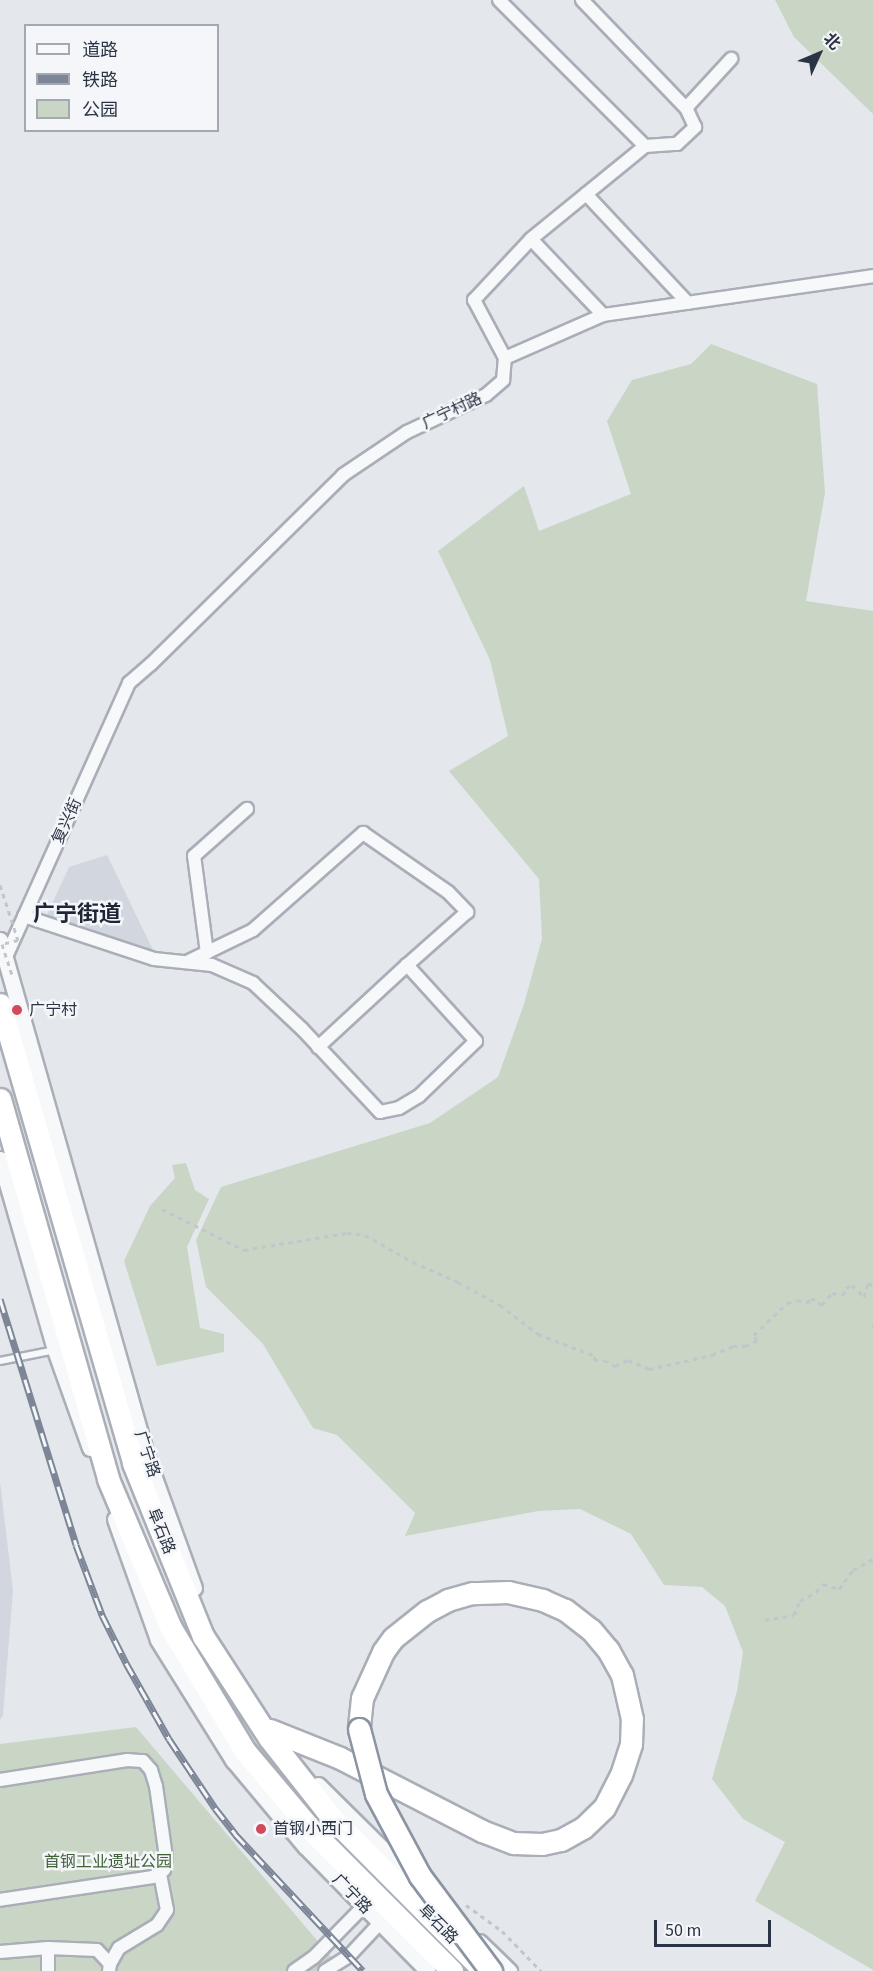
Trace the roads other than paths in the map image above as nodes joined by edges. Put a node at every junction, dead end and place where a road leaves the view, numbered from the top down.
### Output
1 (499, 0) edge
2 (582, 0) edge
3 (731, 59) dead end
4 (687, 108) junction
5 (645, 146) junction
6 (586, 194) junction
7 (531, 239) junction
8 (873, 276) edge
9 (688, 303) junction
10 (603, 315) junction
11 (505, 358) junction
12 (129, 683) joint
13 (247, 809) dead end
14 (24, 916) junction
15 (0, 940) edge
16 (207, 953) junction
17 (5, 959) junction
18 (188, 962) junction
19 (407, 965) junction
20 (0, 1004) edge
21 (318, 1047) junction
22 (0, 1099) edge
23 (0, 1159) edge
24 (55, 1350) junction
25 (0, 1361) edge
26 (270, 1730) junction
27 (0, 1780) edge
28 (160, 1874) junction
29 (0, 1900) edge
30 (364, 1906) junction
31 (380, 1923) junction
32 (48, 1948) junction
33 (0, 1952) edge
34 (109, 1967) edge
35 (48, 1971) edge
36 (294, 1971) edge
37 (326, 1971) edge
38 (428, 1971) edge
39 (452, 1971) edge
40 (484, 1971) edge
41 (491, 1971) edge
42 (509, 1971) edge

1 - 5 street
2 - 4 street
3 - 4 street
4 - 5 street
5 - 6 street
6 - 7 street
6 - 9 street
7 - 10 street
7 - 11 street
8 - 9 street
9 - 10 street
10 - 11 street
11 - 12 street, 广宁村路
12 - 14 street, 复兴街
13 - 16 street
14 - 17 street, 复兴街
14 - 18 street
15 - 17 street, 广宁路
16 - 18 street
16 - 19 street
17 - 26 street, 广宁路
18 - 21 street
19 - 21 street
19 - 21 street
20 - 40 highway, 阜石路
22 - 39 highway, 阜石路
23 - 24 street, 广宁路
24 - 25 lane
24 - 30 street, 广宁路
26 - 41 highway, bridge
26 - 42 street, 广宁路
27 - 28 street
28 - 29 street
28 - 34 street
30 - 31 street, 广宁路
30 - 36 street
31 - 37 street
31 - 38 street, 广宁路
32 - 33 street
32 - 34 street
32 - 35 street

